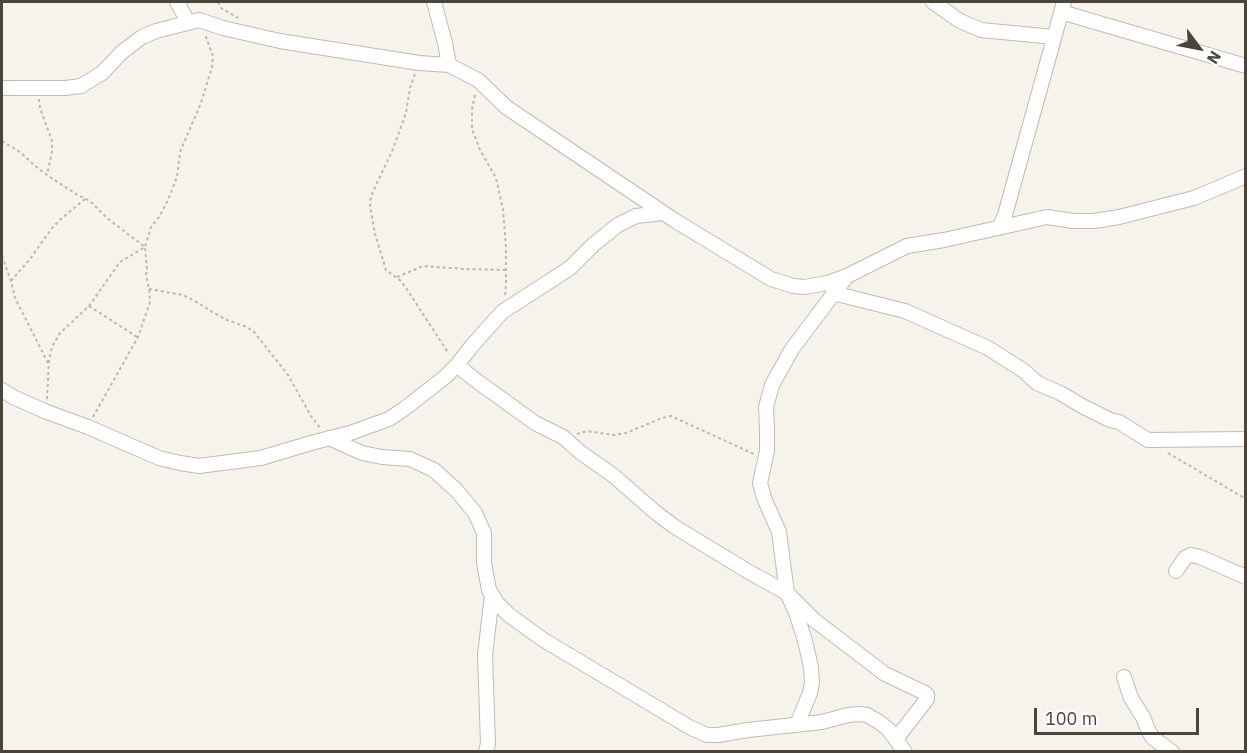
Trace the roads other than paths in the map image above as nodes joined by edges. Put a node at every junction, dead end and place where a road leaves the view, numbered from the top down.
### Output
1 (177, 2) edge
2 (434, 2) edge
3 (933, 2) edge
4 (1062, 7) edge
5 (194, 21) junction
6 (1054, 37) junction
7 (448, 65) junction
8 (1245, 66) edge
9 (2, 88) edge
10 (1245, 176) edge
11 (662, 213) junction
12 (999, 228) junction
13 (847, 276) junction
14 (834, 293) junction
15 (457, 365) junction
16 (2, 390) edge
17 (328, 438) junction
18 (1245, 439) edge
19 (1176, 571) dead end
20 (1245, 577) edge
21 (787, 593) junction
22 (492, 595) junction
23 (1124, 677) dead end
24 (797, 724) junction
25 (896, 739) junction
26 (486, 752) edge
27 (905, 752) edge
28 (1172, 752) edge

1 - 5 street
2 - 7 street
3 - 6 street
4 - 6 street
4 - 8 street
5 - 7 street
5 - 9 street
6 - 12 street
7 - 11 street
10 - 12 street
11 - 13 street
11 - 15 street
12 - 13 street
13 - 14 street
14 - 18 street
14 - 21 street
15 - 17 street
15 - 21 street
16 - 17 street
17 - 22 street
19 - 20 street
21 - 24 street
21 - 25 street
22 - 24 street
22 - 26 street
23 - 28 street
24 - 25 street
25 - 27 street

